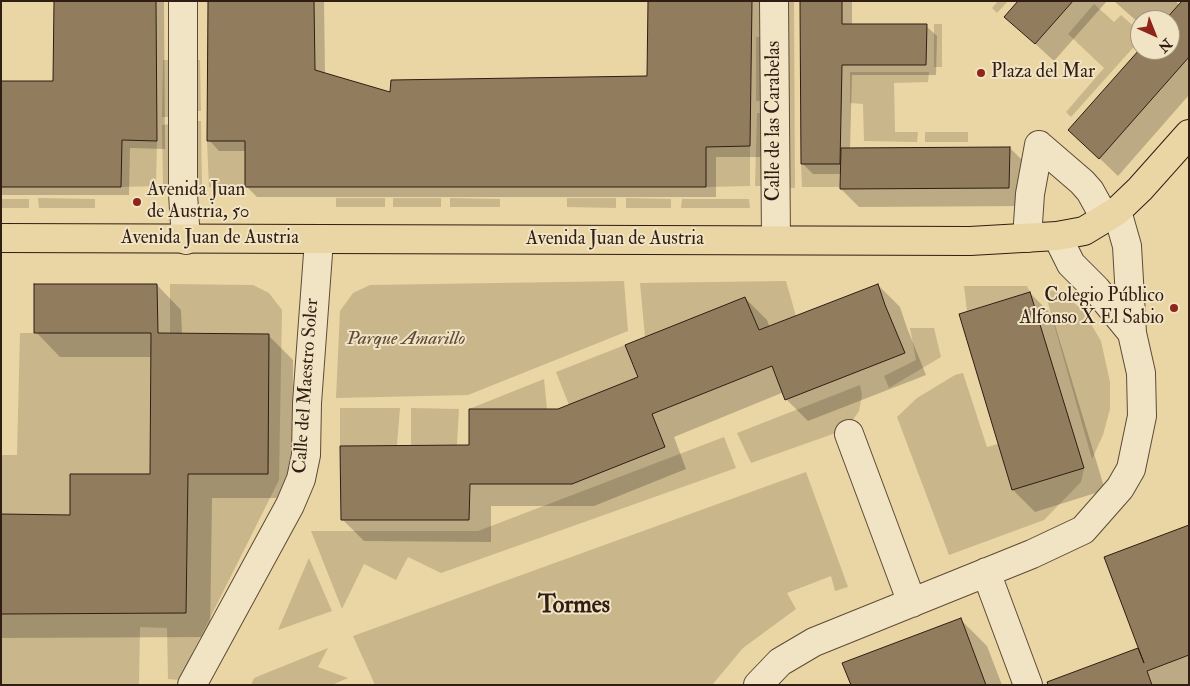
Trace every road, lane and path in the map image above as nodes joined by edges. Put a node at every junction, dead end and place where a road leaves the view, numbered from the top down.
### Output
1 (183, 1) edge
2 (774, 1) edge
3 (1189, 134) edge
4 (1111, 214) junction
5 (1057, 236) junction
6 (1, 238) edge
7 (1027, 238) junction
8 (186, 240) junction
9 (319, 240) junction
10 (776, 240) junction
11 (1132, 333) junction
12 (849, 434) dead end
13 (986, 572) junction
14 (912, 603) junction
15 (192, 685) edge
16 (758, 685) edge
17 (1028, 685) edge

1 - 8 street
2 - 10 street, Calle de las Carabelas
3 - 4 main road, Avenida Juan de Austria
4 - 5 main road, Avenida Juan de Austria
4 - 7 street
4 - 11 street
5 - 7 main road, Avenida Juan de Austria
5 - 11 street
6 - 8 main road, Avenida Juan de Austria
7 - 10 main road, Avenida Juan de Austria
8 - 9 main road, Avenida Juan de Austria
9 - 10 main road, Avenida Juan de Austria
9 - 15 street, Calle del Maestro Soler
11 - 13 street
12 - 14 street
13 - 14 street
13 - 17 street
14 - 16 street

